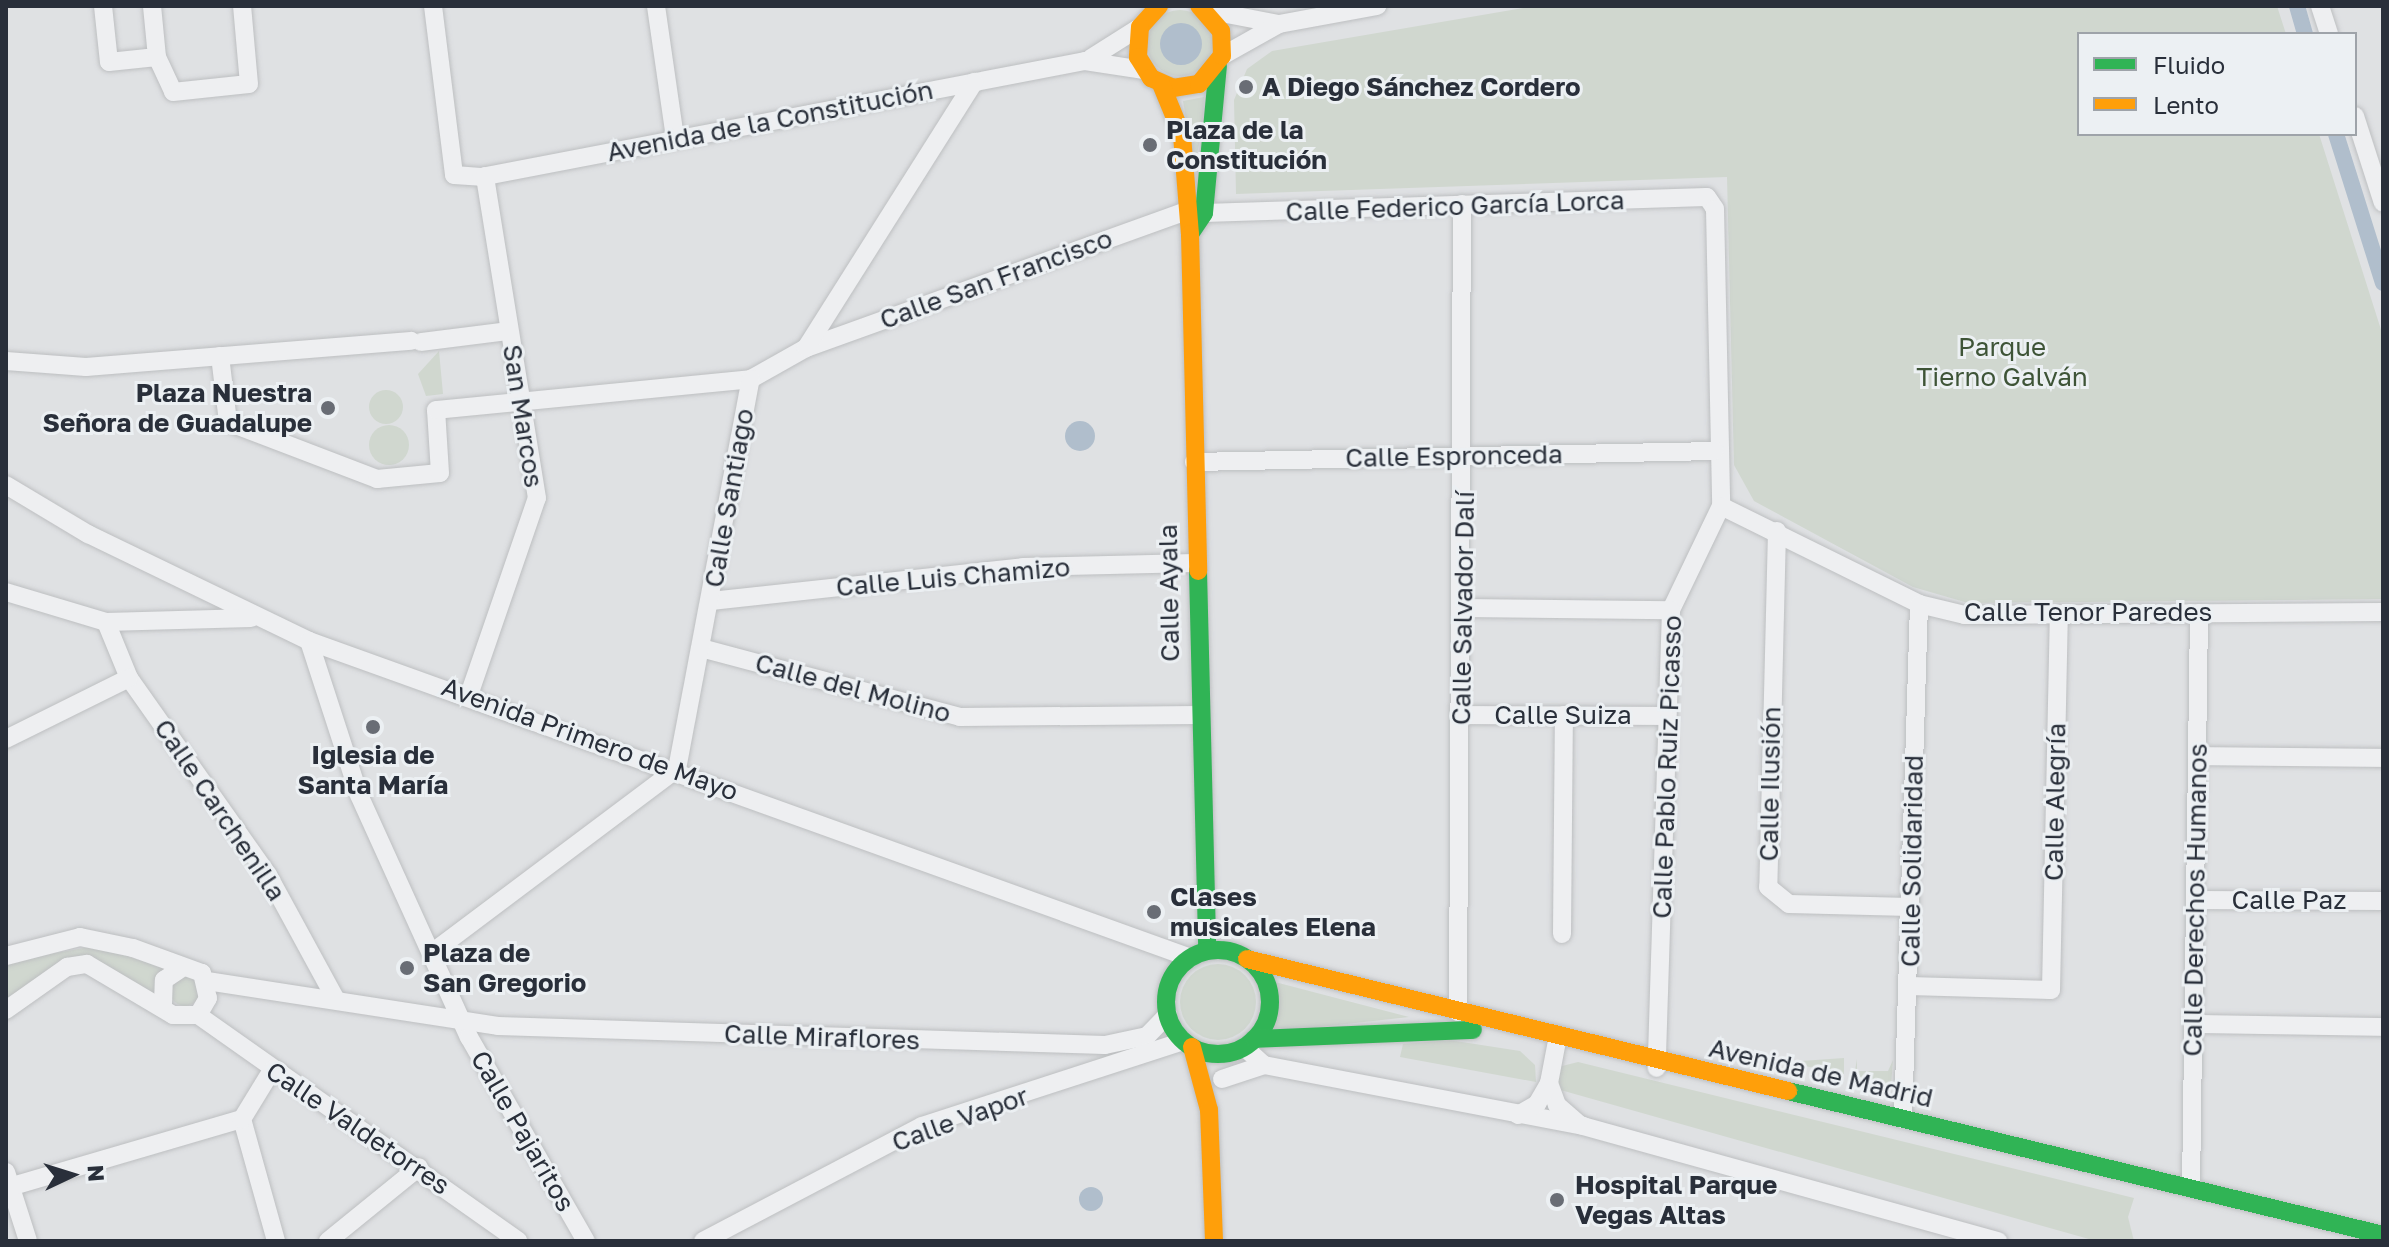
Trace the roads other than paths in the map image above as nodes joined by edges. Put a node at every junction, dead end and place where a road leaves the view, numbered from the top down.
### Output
1 (103, 6) edge
2 (152, 6) edge
3 (242, 6) edge
4 (433, 6) edge
5 (656, 6) edge
6 (1159, 6) edge
7 (1377, 6) edge
8 (2320, 6) edge
9 (1202, 8) edge
10 (1279, 24) junction
11 (1140, 27) junction
12 (2328, 32) edge
13 (157, 57) junction
14 (1085, 61) junction
15 (1220, 61) junction
16 (1144, 70) junction
17 (974, 82) junction
18 (1161, 84) junction
19 (933, 90) junction
20 (957, 109) junction
21 (2357, 122) edge
22 (675, 138) junction
23 (485, 176) junction
24 (2383, 203) edge
25 (1462, 204) junction
26 (1195, 212) junction
27 (508, 331) junction
28 (806, 348) junction
29 (220, 356) junction
30 (6, 361) edge
31 (751, 379) junction
32 (523, 399) junction
33 (1715, 451) junction
34 (1465, 454) junction
35 (1194, 462) junction
36 (6, 485) edge
37 (1721, 506) junction
38 (1777, 531) junction
39 (1195, 563) junction
40 (6, 592) edge
41 (711, 601) junction
42 (1919, 604) junction
43 (1463, 608) junction
44 (1671, 610) junction
45 (2199, 613) junction
46 (2059, 614) junction
47 (2380, 614) edge
48 (253, 618) junction
49 (106, 622) junction
50 (309, 641) junction
51 (701, 648) junction
52 (333, 649) junction
53 (318, 667) junction
54 (129, 678) junction
55 (469, 695) junction
56 (1198, 715) junction
57 (1462, 715) junction
58 (1564, 715) junction
59 (1664, 716) junction
60 (6, 739) edge
61 (2197, 756) junction
62 (2383, 758) edge
63 (677, 769) junction
64 (2195, 900) junction
65 (2383, 901) edge
66 (1910, 907) junction
67 (1204, 930) junction
68 (1562, 934) dead end
69 (433, 952) junction
70 (1190, 953) junction
71 (6, 956) edge
72 (1247, 959) junction
73 (182, 968) junction
74 (204, 977) junction
75 (1909, 986) junction
76 (452, 990) junction
77 (335, 998) junction
78 (163, 1004) junction
79 (6, 1010) edge
80 (434, 1011) junction
81 (1458, 1012) junction
82 (1168, 1014) junction
83 (191, 1016) junction
84 (466, 1018) junction
85 (2193, 1024) junction
86 (2383, 1027) edge
87 (1557, 1043) junction
88 (1188, 1044) junction
89 (1083, 1045) junction
90 (1246, 1045) junction
91 (1156, 1056) junction
92 (1264, 1065) junction
93 (1657, 1067) junction
94 (272, 1070) junction
95 (1198, 1071) junction
96 (1088, 1076) junction
97 (1222, 1079) junction
98 (1549, 1083) junction
99 (1209, 1110) junction
100 (1518, 1115) junction
101 (242, 1119) junction
102 (1903, 1119) junction
103 (1583, 1126) junction
104 (419, 1167) junction
105 (7, 1182) edge
106 (2191, 1188) junction
107 (2383, 1235) edge
108 (28, 1241) edge
109 (276, 1241) edge
110 (328, 1241) edge
111 (518, 1241) edge
112 (586, 1241) edge
113 (703, 1241) edge
114 (1214, 1241) edge
115 (1998, 1241) edge
116 (2359, 1241) edge

1 - 13 street
2 - 13 street
3 - 13 street
4 - 23 street, Avenida de la Constitución
5 - 22 street
6 - 11 main road
7 - 10 street
8 - 12 street
9 - 10 street
9 - 15 main road
10 - 15 street
11 - 14 street, Avenida de la Constitución
11 - 16 main road
14 - 16 street, Avenida de la Constitución
14 - 17 street, Avenida de la Constitución
15 - 18 main road
15 - 26 main road, Calle Ayala
16 - 18 main road
17 - 19 street, Avenida de la Constitución
17 - 20 street, Calle Santiago
18 - 26 main road
19 - 20 street
19 - 22 street, Avenida de la Constitución
20 - 28 street, Calle Santiago
21 - 24 street
22 - 23 street, Avenida de la Constitución
23 - 27 street, San Marcos
25 - 26 street, Calle Federico García Lorca
25 - 33 street, Calle Federico García Lorca
25 - 34 street, Calle Salvador Dalí
26 - 28 street, Calle San Francisco
26 - 35 main road, Calle Ayala
27 - 29 street
27 - 32 street, San Marcos
28 - 31 street, Calle Santiago
29 - 30 street
29 - 32 street
31 - 32 street
31 - 41 street, Calle Santiago
32 - 55 street, San Marcos
33 - 34 street, Calle Espronceda
33 - 37 street
34 - 35 street, Calle Espronceda
34 - 43 street, Calle Salvador Dalí
35 - 39 main road, Calle Ayala
36 - 48 street, Avenida Primero de Mayo
37 - 38 street, Calle Tenor Paredes
37 - 44 street, Calle Pablo Ruiz Picasso
38 - 42 street, Calle Tenor Paredes
38 - 66 street, Calle Ilusión
39 - 41 street, Calle Luis Chamizo
39 - 56 main road, Calle Ayala
40 - 49 street
41 - 51 street, Calle Santiago
42 - 46 street, Calle Tenor Paredes
42 - 66 street, Calle Solidaridad
43 - 44 street
43 - 57 street, Calle Salvador Dalí
44 - 59 street, Calle Pablo Ruiz Picasso
45 - 46 street, Calle Tenor Paredes
45 - 47 street, Calle Tenor Paredes
45 - 61 street, Calle Derechos Humanos
46 - 75 street, Calle Alegría
48 - 49 street
48 - 50 street, Avenida Primero de Mayo
49 - 54 street, Calle Carchenilla
50 - 52 street, Avenida Primero de Mayo
50 - 53 street
51 - 56 street, Calle del Molino
51 - 63 street, Calle Santiago
52 - 53 street
52 - 55 street, Avenida Primero de Mayo
53 - 69 street
54 - 60 street
54 - 77 street, Calle Carchenilla
55 - 63 street, Avenida Primero de Mayo
56 - 67 main road, Calle Ayala
57 - 58 street, Calle Suiza
57 - 81 street, Calle Salvador Dalí
58 - 59 street, Calle Suiza
58 - 68 street
59 - 93 street, Calle Pablo Ruiz Picasso
61 - 62 street
61 - 64 street, Calle Derechos Humanos
63 - 69 street
63 - 70 street, Avenida Primero de Mayo
64 - 65 street, Calle Paz
64 - 85 street, Calle Derechos Humanos
66 - 75 street, Calle Solidaridad
67 - 70 main road, Calle Ayala
67 - 70 street
69 - 76 street
70 - 72 main road
70 - 82 main road
71 - 73 street
72 - 81 main road, Avenida de Madrid
72 - 90 main road
73 - 74 street
73 - 78 street
74 - 77 street
74 - 83 street
75 - 102 street, Calle Solidaridad
76 - 80 street
76 - 84 street
77 - 80 street
78 - 79 street, Calle Valdetorres
78 - 83 street, Calle Valdetorres
80 - 84 street
81 - 87 main road, Avenida de Madrid
82 - 88 main road
82 - 89 street, Calle Miraflores
83 - 94 street, Calle Valdetorres
84 - 89 street, Calle Miraflores
84 - 112 street, Calle Pajaritos
85 - 86 street
85 - 106 street, Calle Derechos Humanos
87 - 90 main road, Avenida de Madrid
87 - 93 main road, Avenida de Madrid
87 - 98 street
88 - 90 main road
88 - 91 street, Calle Vapor
88 - 95 main road
89 - 96 street
90 - 92 street
90 - 97 main road
91 - 95 street
91 - 96 street, Calle Vapor
92 - 97 street
92 - 100 street
93 - 102 main road, Avenida de Madrid
93 - 116 main road, Avenida de Madrid
94 - 101 street
94 - 104 street, Calle Valdetorres
95 - 99 main road
96 - 113 street, Calle Vapor
97 - 99 main road
98 - 100 street
98 - 103 street
99 - 114 main road
100 - 103 street
101 - 105 street
101 - 109 street
102 - 106 main road, Avenida de Madrid
103 - 115 street
104 - 110 street
104 - 111 street, Calle Valdetorres
105 - 108 street
106 - 107 main road, Avenida de Madrid

